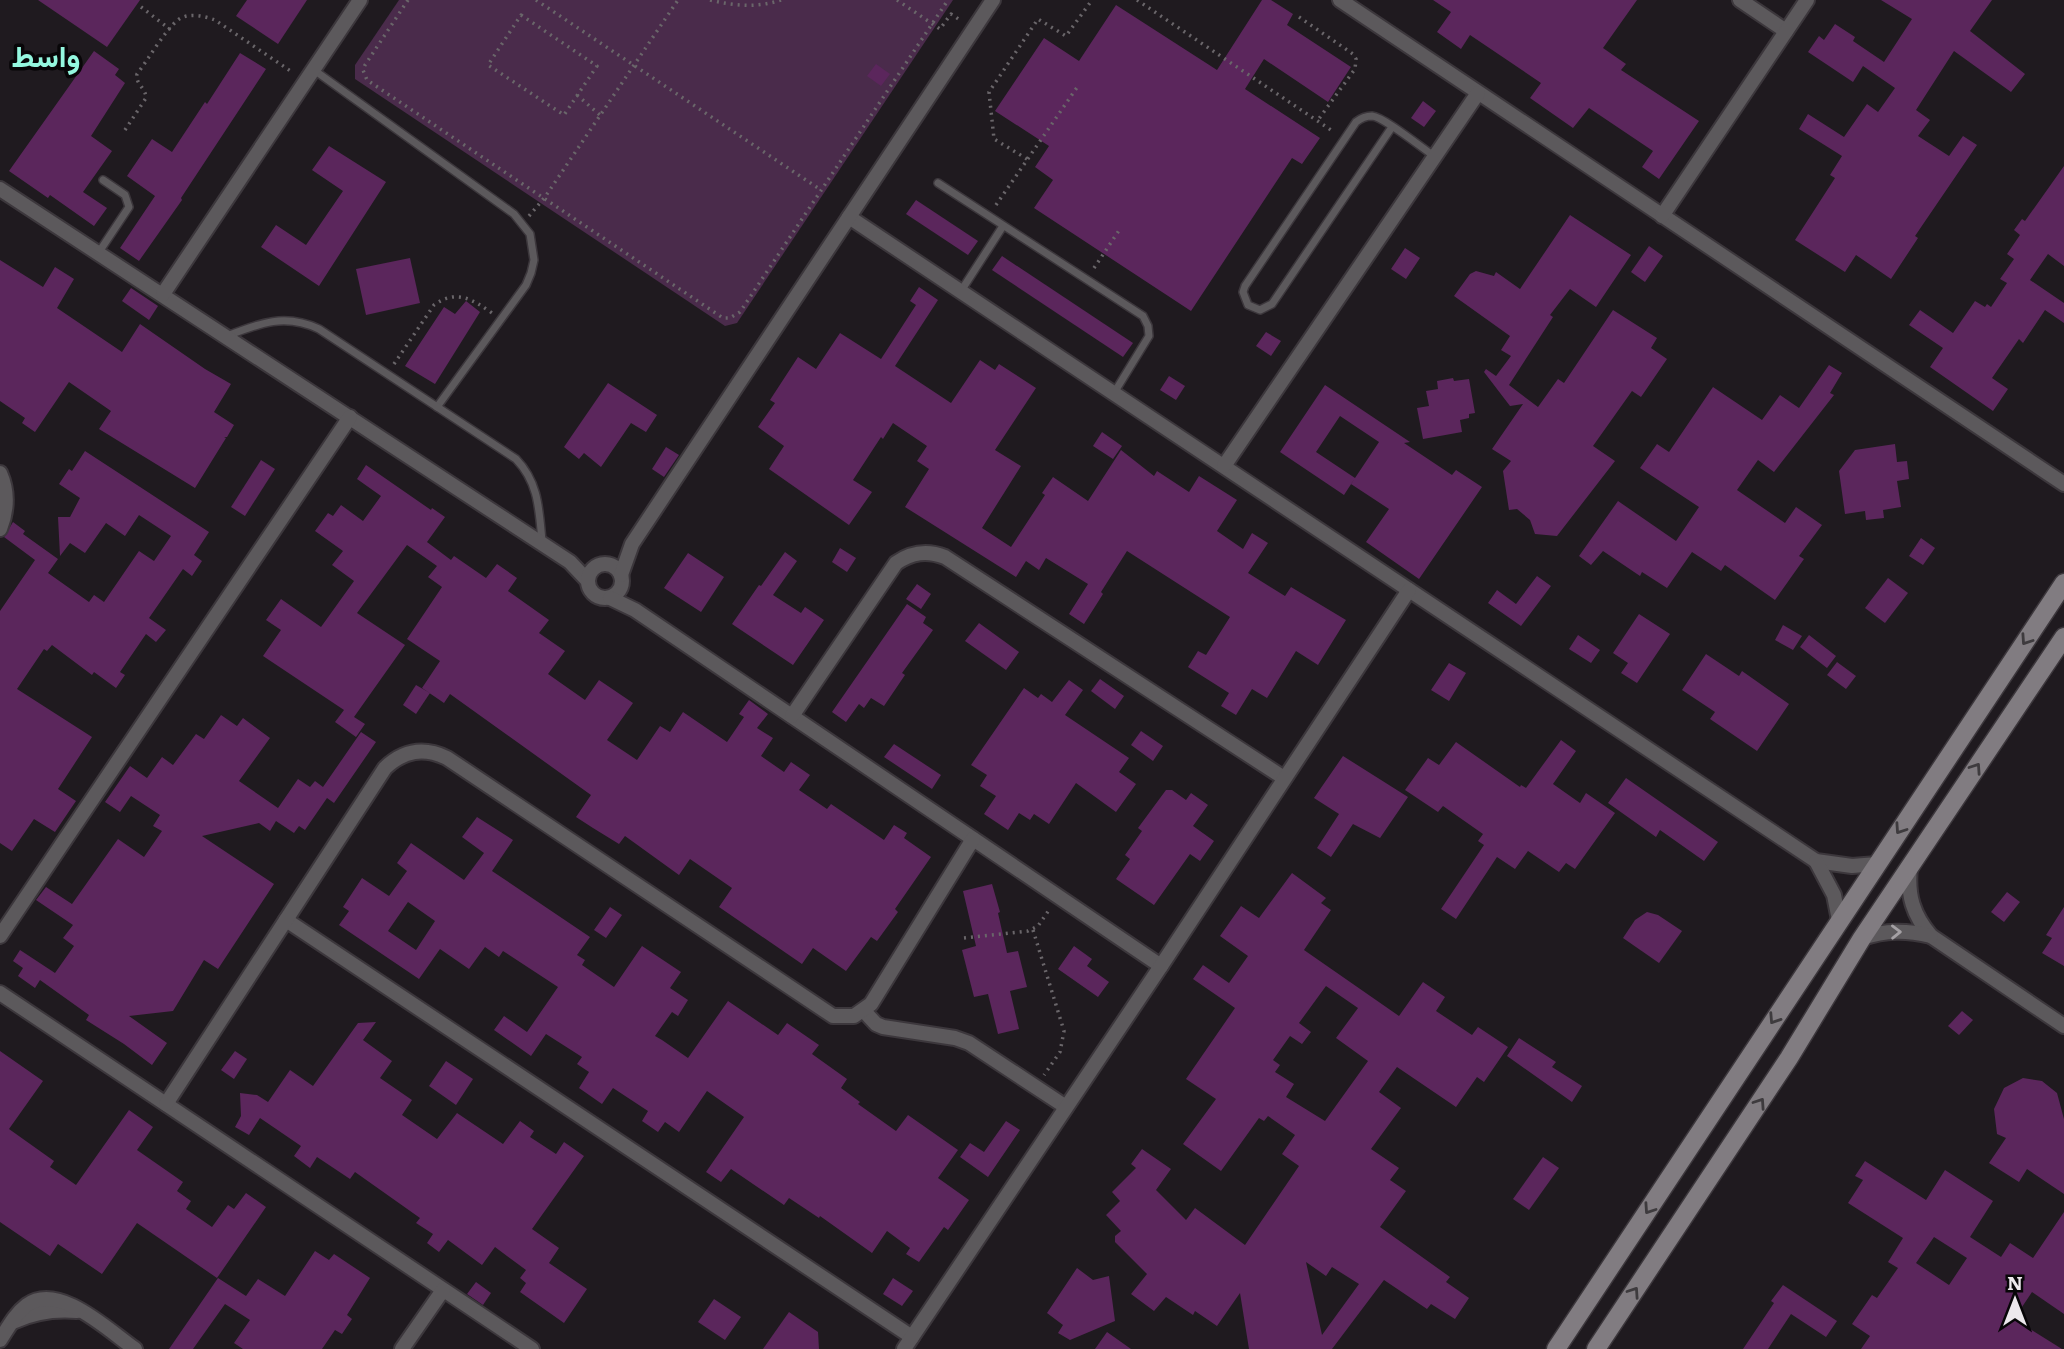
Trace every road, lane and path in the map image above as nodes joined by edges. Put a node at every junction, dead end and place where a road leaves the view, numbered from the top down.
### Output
1 (360, 0) edge
2 (408, 0) edge
3 (536, 0) edge
4 (678, 0) edge
5 (710, 0) edge
6 (781, 0) edge
7 (897, 0) edge
8 (948, 0) edge
9 (993, 0) edge
10 (1092, 0) edge
11 (1137, 0) edge
12 (1340, 0) edge
13 (1741, 0) edge
14 (1807, 0) edge
15 (141, 7) dead end
16 (1299, 17) dead end
17 (932, 24) junction
18 (973, 29) junction
19 (171, 30) junction
20 (1786, 31) junction
21 (634, 66) junction
22 (309, 75) junction
23 (1078, 86) dead end
24 (1478, 93) junction
25 (577, 96) junction
26 (601, 116) junction
27 (1317, 121) junction
28 (1392, 127) junction
29 (125, 130) dead end
30 (1344, 139) junction
31 (1435, 157) junction
32 (1027, 159) junction
33 (103, 180) dead end
34 (938, 183) dead end
35 (0, 189) edge
36 (821, 190) junction
37 (545, 197) junction
38 (988, 216) junction
39 (1662, 216) junction
40 (849, 217) junction
41 (523, 223) junction
42 (1003, 226) junction
43 (1120, 229) dead end
44 (99, 253) junction
45 (1086, 279) junction
46 (961, 291) junction
47 (163, 294) junction
48 (501, 320) junction
49 (227, 336) junction
50 (387, 374) junction
51 (1114, 393) junction
52 (437, 407) junction
53 (350, 417) junction
54 (1224, 467) junction
55 (0, 473) edge
56 (2064, 484) edge
57 (0, 529) edge
58 (632, 544) junction
59 (542, 545) junction
60 (570, 562) junction
61 (601, 565) junction
62 (587, 580) junction
63 (621, 581) junction
64 (2064, 583) edge
65 (1409, 590) junction
66 (610, 598) junction
67 (635, 610) junction
68 (2064, 637) edge
69 (792, 716) junction
70 (1284, 778) junction
71 (973, 839) junction
72 (1816, 861) junction
73 (1877, 864) junction
74 (1910, 868) junction
75 (1058, 896) junction
76 (286, 920) junction
77 (1839, 920) junction
78 (1033, 930) junction
79 (0, 936) edge
80 (1931, 936) junction
81 (964, 938) dead end
82 (1862, 938) junction
83 (1161, 966) junction
84 (0, 993) edge
85 (863, 1011) junction
86 (2064, 1026) edge
87 (1036, 1087) junction
88 (166, 1104) junction
89 (1066, 1107) junction
90 (443, 1290) junction
91 (0, 1340) edge
92 (908, 1343) edge
93 (135, 1349) edge
94 (402, 1349) edge
95 (531, 1349) edge
96 (1556, 1349) edge
97 (1596, 1349) edge

1 - 22 street
2 - 37 path
3 - 21 path
4 - 21 path
5 - 6 path
7 - 17 path
8 - 17 path
9 - 18 street
10 - 32 path
11 - 27 path
12 - 24 street
13 - 20 street
14 - 20 street
15 - 19 path
16 - 27 path
17 - 18 path
17 - 36 path
18 - 40 street
19 - 22 path
19 - 29 path
20 - 39 street
21 - 26 path
21 - 36 path
22 - 41 lane
22 - 47 street
23 - 32 path
24 - 31 street
24 - 39 street
25 - 25 path
25 - 26 path
26 - 37 path
27 - 30 path
28 - 30 lane
28 - 30 lane
28 - 31 lane
31 - 54 street
32 - 38 path
33 - 44 lane
34 - 38 lane
35 - 44 street
36 - 37 path
37 - 41 path
38 - 42 lane
39 - 56 street
40 - 46 street
40 - 58 street
41 - 48 lane
42 - 45 lane
42 - 46 lane
43 - 45 path
44 - 47 street
45 - 51 lane
46 - 51 street
47 - 49 street
48 - 50 path
48 - 52 lane
49 - 50 lane
49 - 53 street
50 - 52 lane
51 - 54 street
52 - 59 lane
53 - 59 street
53 - 79 street
54 - 65 street
55 - 57 street
58 - 61 street
58 - 63 street
59 - 60 street
60 - 61 street
60 - 62 street
61 - 62 street
61 - 63 street
62 - 66 street
63 - 66 street
63 - 67 street
64 -> 73 main road
65 - 70 street
65 - 72 street
66 - 67 street
67 - 69 street
74 -> 68 main road
69 - 70 street
69 - 71 street
70 - 83 street
71 - 75 street
71 - 85 street
72 - 73 street
72 - 77 street
73 - 77 main road
74 - 80 street
74 - 82 main road
75 - 78 path
75 - 83 street
76 - 85 street
76 - 88 street
76 - 92 street
77 -> 96 main road
78 - 81 path
78 - 87 path
82 -> 80 street
80 - 86 street
97 -> 82 main road
83 - 89 street
84 - 88 street
85 - 87 street
87 - 89 street
88 - 90 street
89 - 92 street
90 - 94 street
90 - 95 street
91 - 93 street

